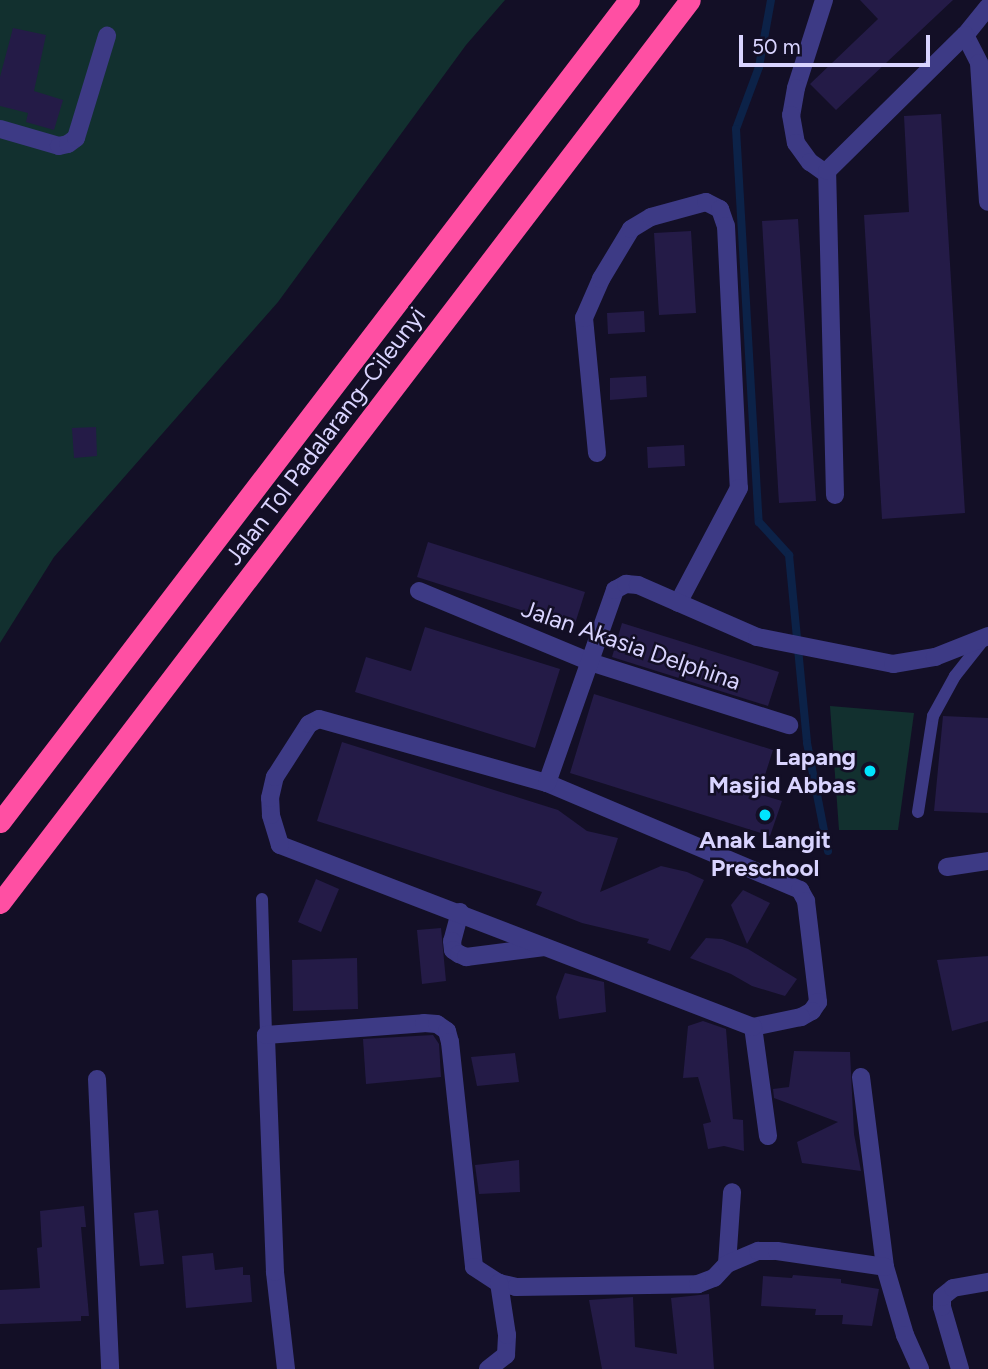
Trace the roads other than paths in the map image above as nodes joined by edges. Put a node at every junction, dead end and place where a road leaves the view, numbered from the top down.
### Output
1 (629, 0) edge
2 (690, 0) edge
3 (824, 0) edge
4 (988, 7) edge
5 (965, 35) junction
6 (107, 36) dead end
7 (984, 63) edge
8 (0, 129) edge
9 (827, 174) junction
10 (988, 202) edge
11 (597, 453) dead end
12 (835, 495) dead end
13 (419, 591) dead end
14 (678, 603) junction
15 (987, 637) edge
16 (590, 662) junction
17 (789, 725) dead end
18 (547, 783) junction
19 (918, 812) dead end
20 (0, 822) edge
21 (988, 861) edge
22 (947, 867) dead end
23 (262, 899) dead end
24 (0, 903) edge
25 (460, 912) junction
26 (548, 946) junction
27 (753, 1027) junction
28 (266, 1035) junction
29 (860, 1077) dead end
30 (97, 1079) dead end
31 (768, 1136) dead end
32 (732, 1192) dead end
33 (727, 1264) junction
34 (885, 1267) junction
35 (988, 1282) edge
36 (499, 1283) junction
37 (110, 1369) edge
38 (286, 1369) edge
39 (488, 1369) edge
40 (920, 1369) edge
41 (960, 1369) edge

1 - 20 highway, Jalan Tol Padalarang–Cileunyi
2 - 24 highway, Jalan Tol Padalarang–Cileunyi
3 - 9 street
4 - 5 street
5 - 7 street
5 - 9 street
6 - 8 street
7 - 10 street
9 - 12 street
11 - 14 street
13 - 16 street, Jalan Akasia Delphina
14 - 15 street
14 - 16 street
15 - 19 lane
16 - 17 street, Jalan Akasia Delphina
16 - 18 street
18 - 25 street
18 - 27 street
21 - 22 street
23 - 28 lane
25 - 26 street
25 - 26 street
26 - 27 street
27 - 31 street
28 - 36 street
28 - 38 street
29 - 34 street
30 - 37 street
32 - 33 street
33 - 34 street
33 - 36 street
34 - 40 street
35 - 41 street
36 - 39 street

